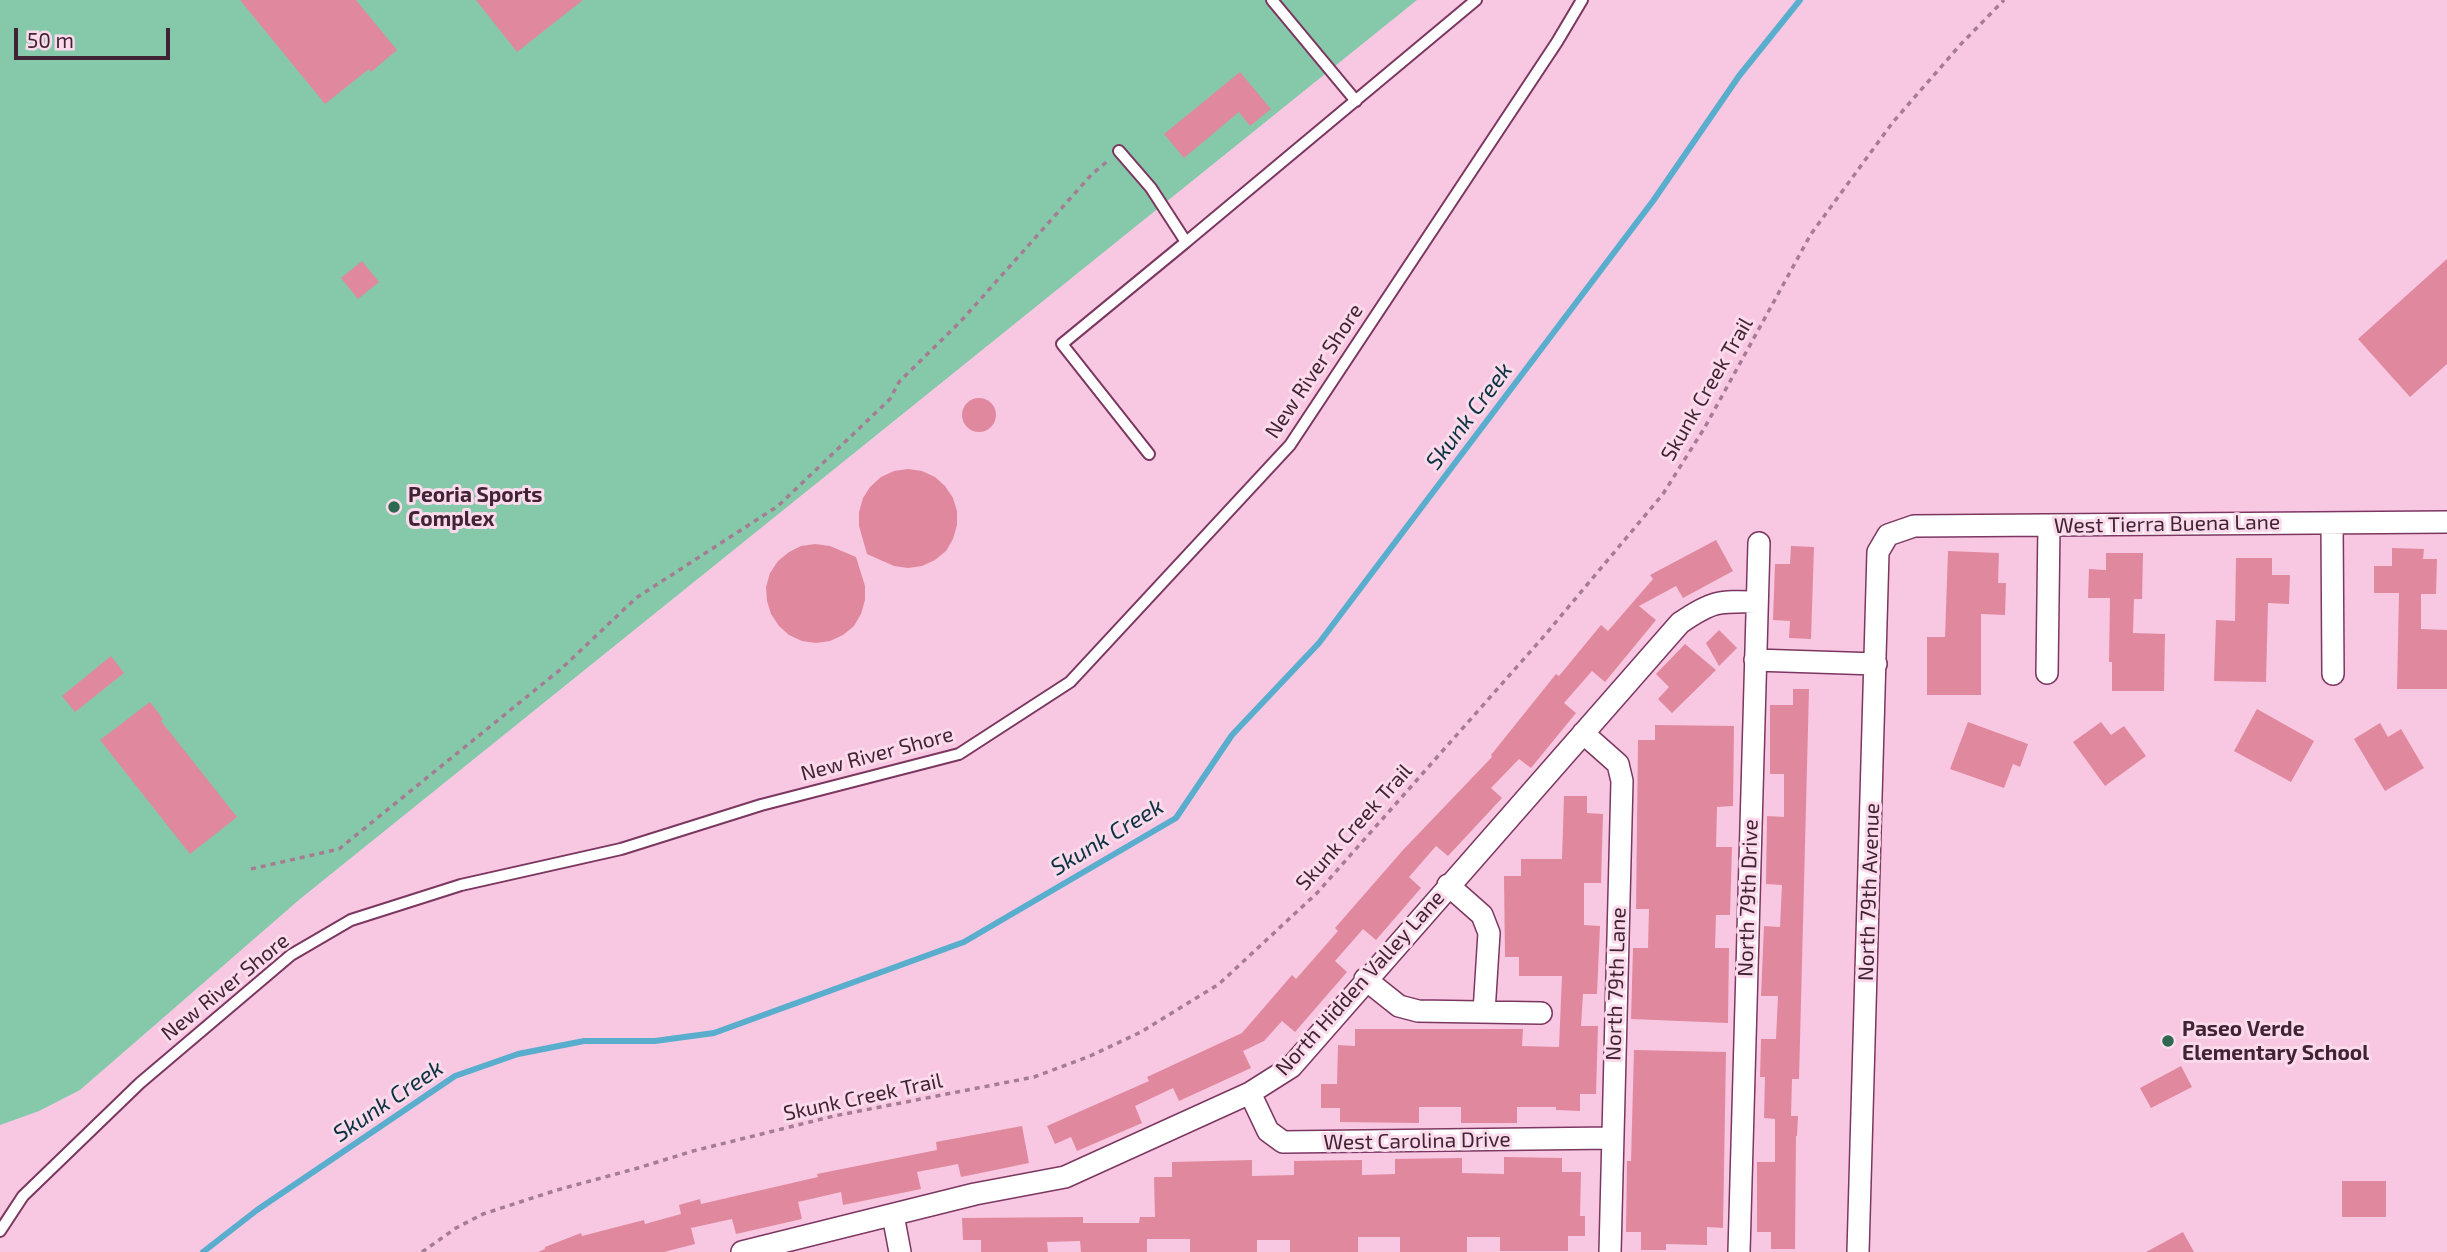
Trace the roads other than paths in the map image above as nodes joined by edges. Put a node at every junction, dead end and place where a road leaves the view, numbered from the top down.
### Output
1 (1272, 0) edge
2 (1476, 0) edge
3 (1582, 0) edge
4 (1356, 101) junction
5 (1119, 150) road end
6 (1186, 242) junction
7 (1149, 454) dead end
8 (2332, 523) junction
9 (2447, 523) edge
10 (2049, 525) junction
11 (1888, 535) joint
12 (1759, 543) dead end
13 (1757, 602) junction
14 (1755, 660) junction
15 (1876, 664) junction
16 (2047, 673) dead end
17 (2333, 674) dead end
18 (1583, 733) junction
19 (1448, 886) junction
20 (1365, 979) junction
21 (1484, 1012) junction
22 (1541, 1013) dead end
23 (1250, 1093) junction
24 (1611, 1138) junction
25 (893, 1215) junction
26 (0, 1231) edge
27 (742, 1252) edge
28 (900, 1252) edge
29 (1610, 1252) edge
30 (1739, 1252) edge
31 (1858, 1252) edge

1 - 4 lane
2 - 4 lane
3 - 26 lane, New River Shore
4 - 6 lane
5 - 6 lane
6 - 7 lane
8 - 9 street, West Tierra Buena Lane
8 - 10 street, West Tierra Buena Lane
8 - 17 street
10 - 11 street, West Tierra Buena Lane
10 - 16 street
11 - 15 street, North 79th Avenue
12 - 13 street, North 79th Drive
13 - 14 street, North 79th Drive
13 - 18 street, North Hidden Valley Lane
14 - 15 street
14 - 30 street, North 79th Drive
15 - 31 street, North 79th Avenue
18 - 19 street, North Hidden Valley Lane
18 - 24 street, North 79th Lane
19 - 20 street, North Hidden Valley Lane
19 - 21 street
20 - 21 street
20 - 23 street, North Hidden Valley Lane
21 - 22 street
23 - 24 street, West Carolina Drive
23 - 25 street, North Hidden Valley Lane
24 - 29 street, North 79th Lane
25 - 27 street, North Hidden Valley Lane
25 - 28 street

